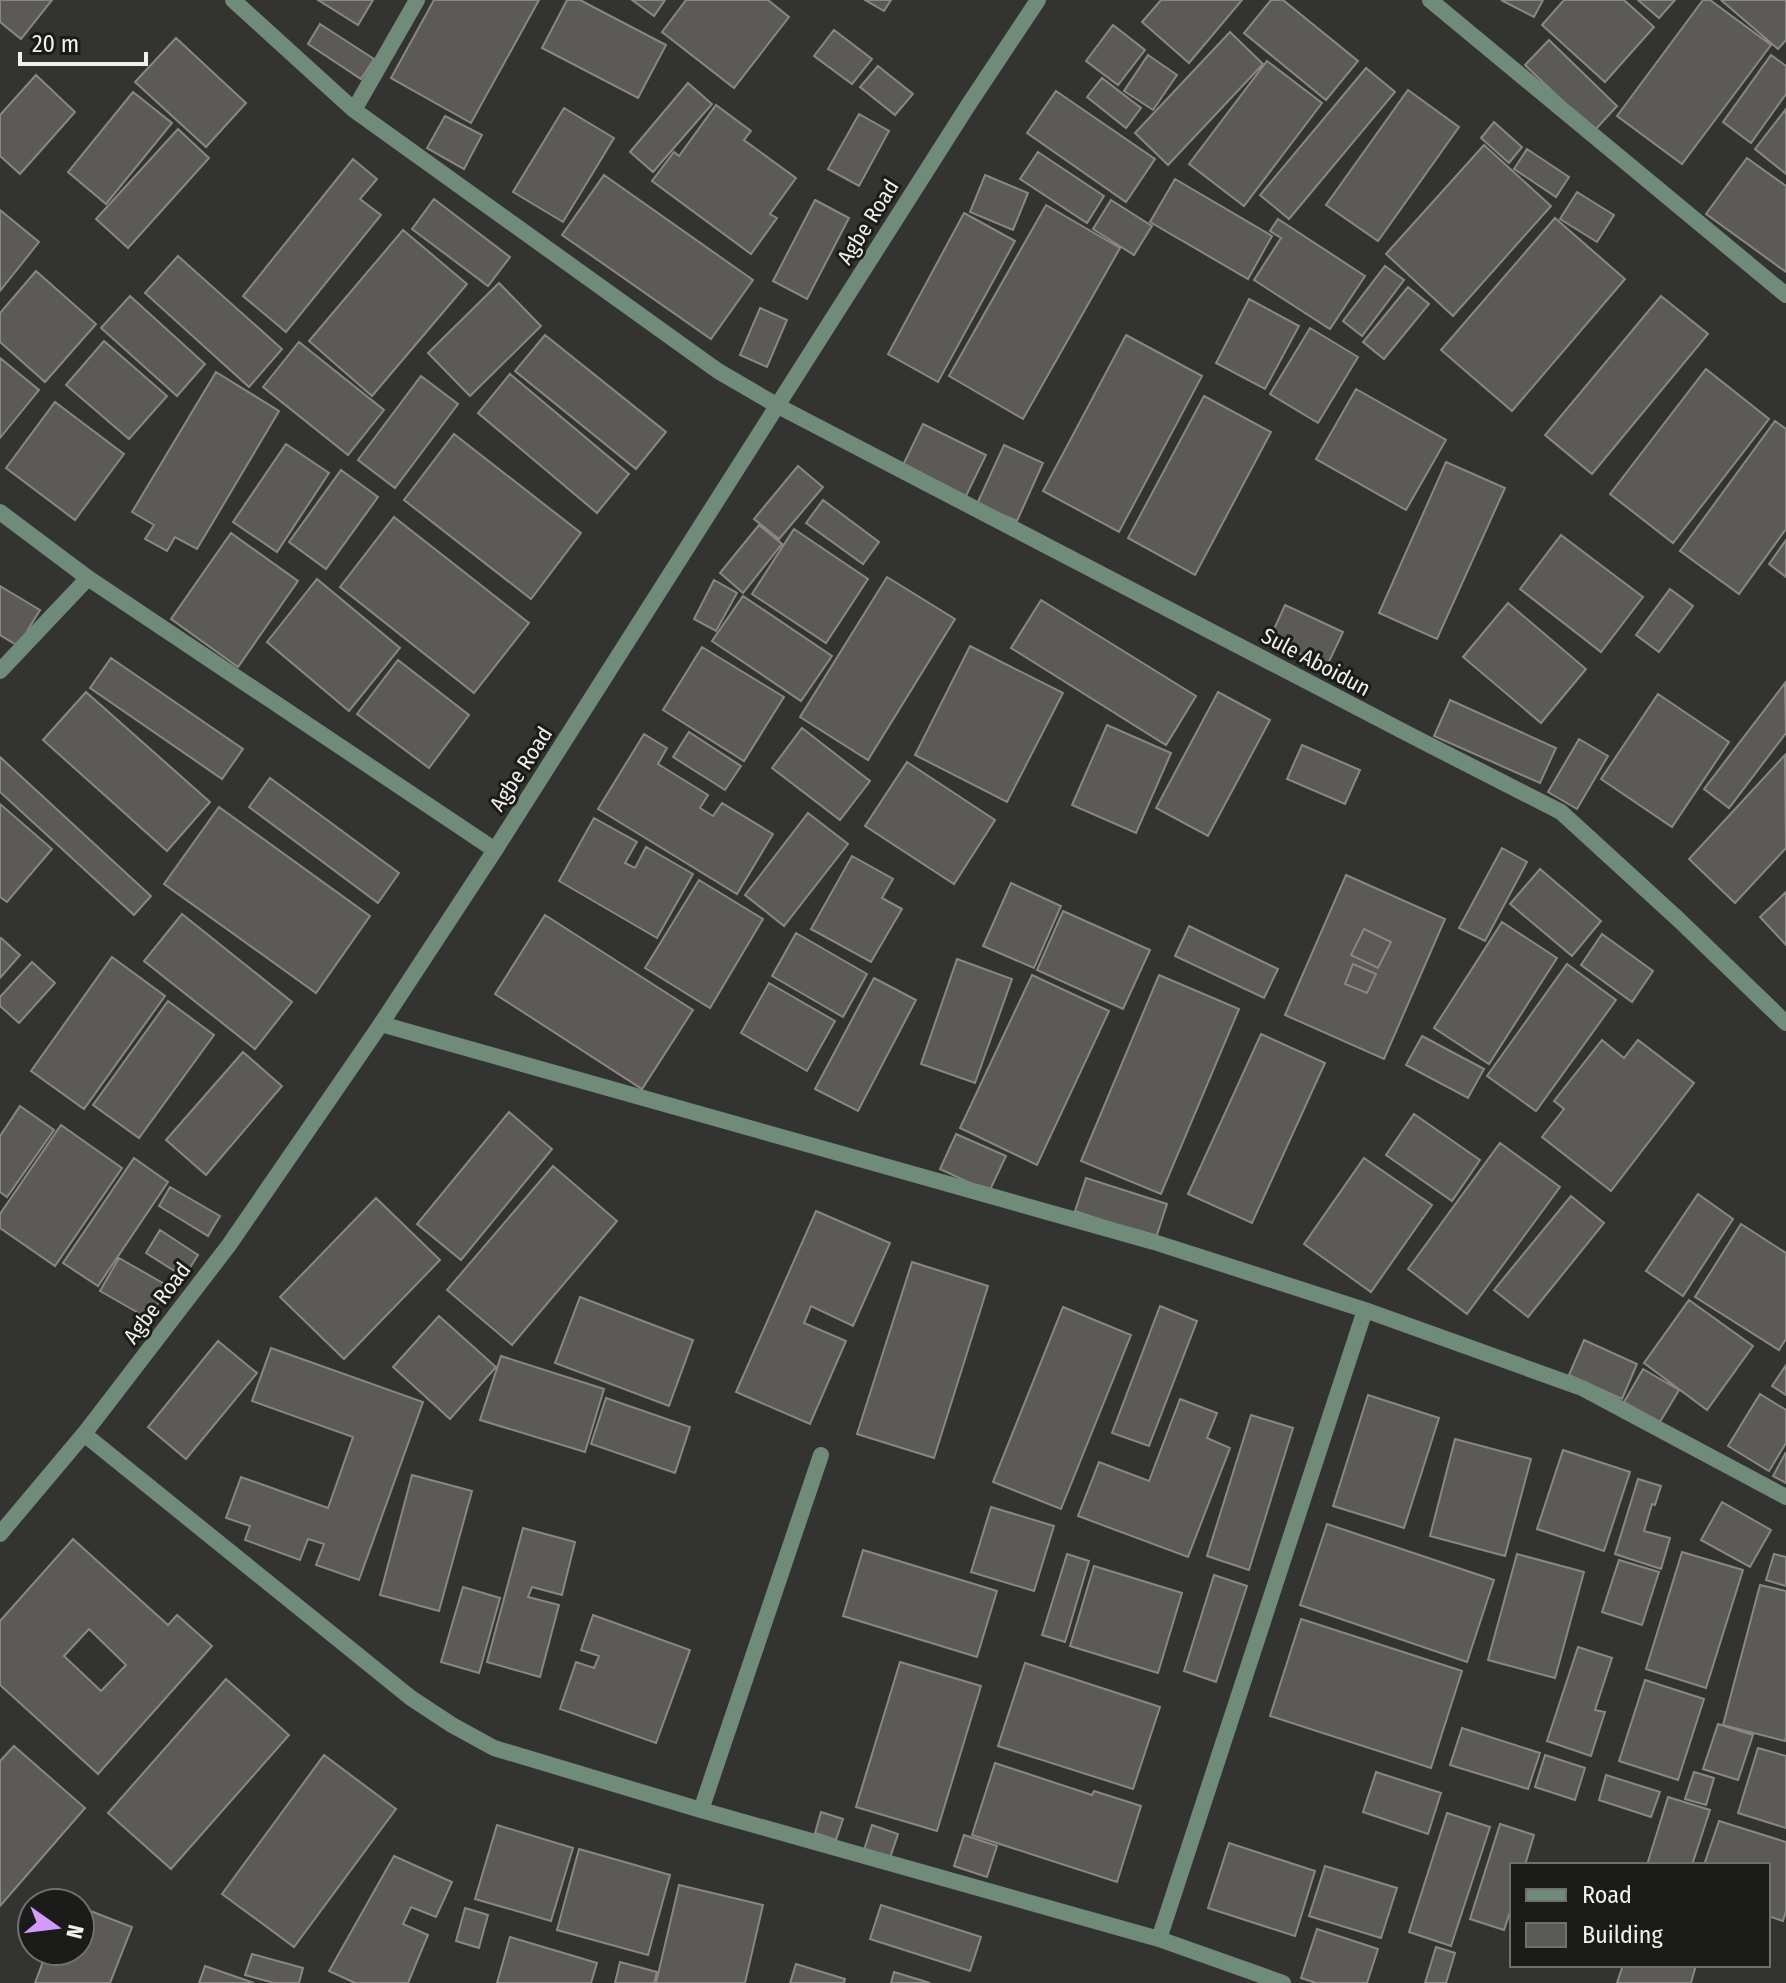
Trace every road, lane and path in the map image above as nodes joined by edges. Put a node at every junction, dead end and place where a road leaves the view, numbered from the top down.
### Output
1 (233, 0) edge
2 (417, 0) edge
3 (1038, 0) edge
4 (1430, 0) edge
5 (354, 110) junction
6 (1786, 295) edge
7 (778, 406) junction
8 (0, 512) edge
9 (88, 578) junction
10 (0, 671) edge
11 (495, 850) junction
12 (1786, 1023) edge
13 (381, 1024) junction
14 (1365, 1310) junction
15 (84, 1434) junction
16 (821, 1455) dead end
17 (1786, 1497) edge
18 (0, 1534) edge
19 (701, 1810) junction
20 (1159, 1939) junction
21 (1283, 1983) edge

1 - 5 street, Sule Aboidun
2 - 5 street
3 - 7 street, Agbe Road
4 - 6 street
5 - 7 street, Sule Aboidun
7 - 11 street, Agbe Road
7 - 12 street, Sule Aboidun
8 - 9 street
9 - 10 street
9 - 11 street
11 - 13 street, Agbe Road
13 - 14 street
13 - 15 street, Agbe Road
14 - 17 street
14 - 20 street
15 - 18 street, Agbe Road
15 - 19 street
16 - 19 street
19 - 20 street
20 - 21 street

